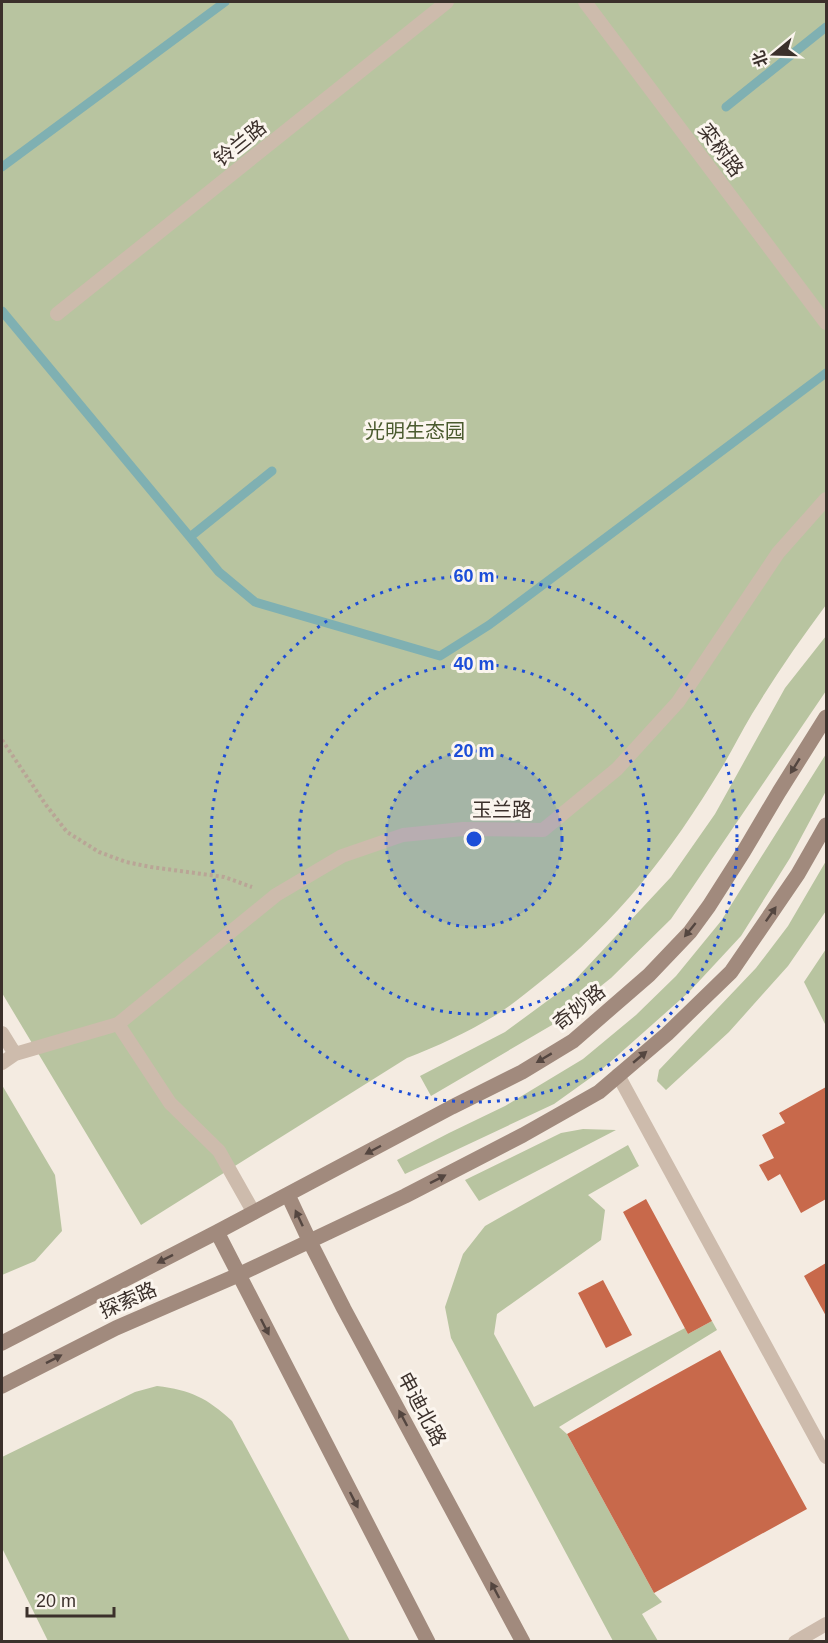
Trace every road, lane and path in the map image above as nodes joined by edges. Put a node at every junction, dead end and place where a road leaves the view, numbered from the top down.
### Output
1 (447, 2) edge
2 (585, 2) edge
3 (57, 314) dead end
4 (826, 323) edge
5 (826, 499) edge
6 (826, 717) edge
7 (2, 740) edge
8 (826, 825) edge
9 (276, 895) junction
10 (118, 1023) junction
11 (2, 1033) edge
12 (15, 1054) junction
13 (2, 1064) edge
14 (618, 1076) junction
15 (288, 1195) junction
16 (254, 1213) junction
17 (217, 1233) junction
18 (310, 1242) junction
19 (238, 1275) junction
20 (2, 1343) edge
21 (2, 1386) edge
22 (826, 1457) edge
23 (826, 1624) edge
24 (428, 1641) edge
25 (523, 1641) edge
26 (795, 1641) edge

1 - 3 lane, 铃兰路
2 - 4 lane, 栾树路
5 - 9 lane, 玉兰路
6 -> 15 street, 奇妙路
7 - 9 path
14 -> 8 street
9 - 10 lane, 玉兰路
10 - 12 lane
10 - 16 lane
11 - 12 lane
12 - 13 lane
18 -> 14 street
14 - 22 lane
15 - 16 street, 奇妙路
18 -> 15 street, 申迪北路
16 - 17 street, 探索路
17 - 19 street
17 -> 20 street, 探索路
18 - 19 street, 探索路
25 -> 18 street, 申迪北路
21 -> 19 street, 探索路
19 -> 24 street
23 - 26 lane

